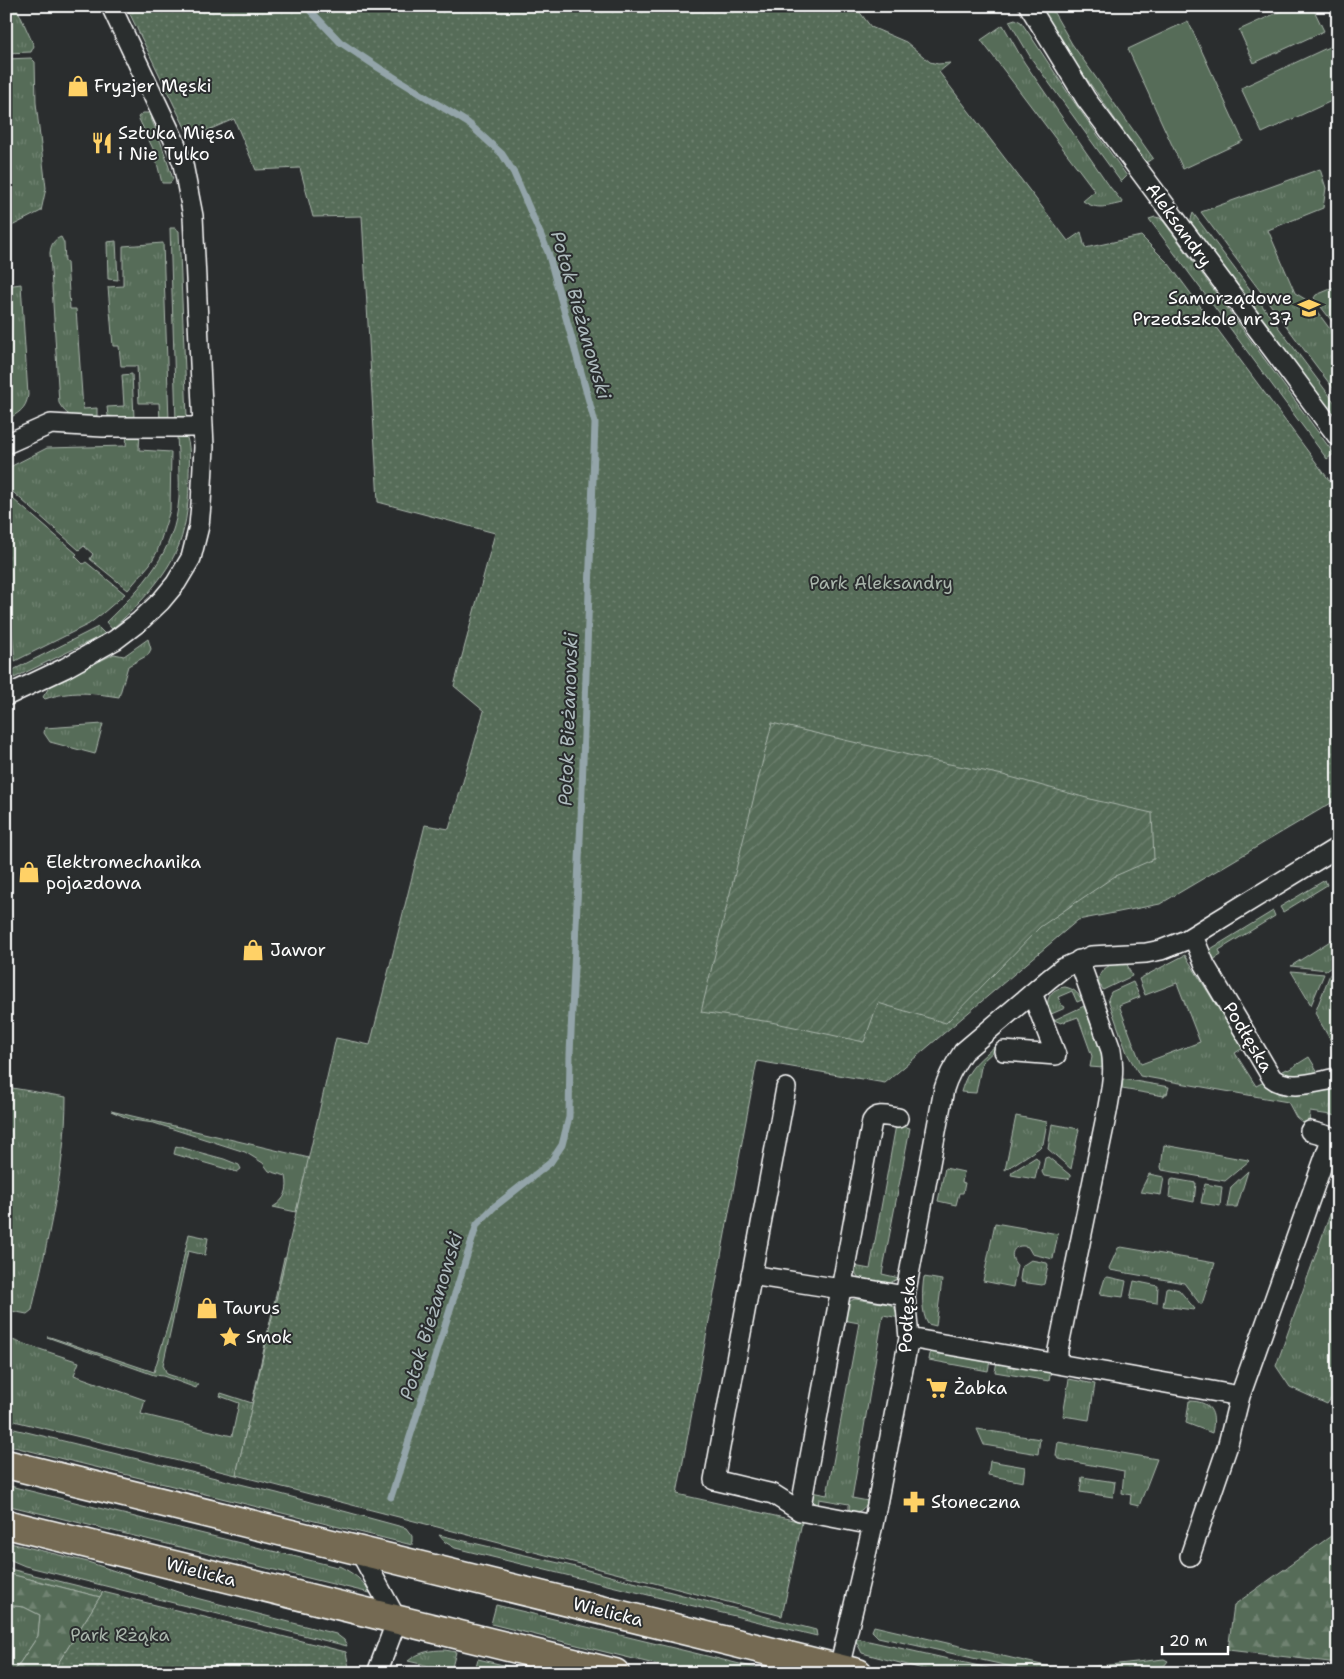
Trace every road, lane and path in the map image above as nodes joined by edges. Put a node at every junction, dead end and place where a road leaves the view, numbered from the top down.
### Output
1 (111, 6) edge
2 (1029, 6) edge
3 (203, 427) junction
4 (1338, 437) edge
5 (6, 444) edge
6 (6, 696) edge
7 (1338, 847) edge
8 (1193, 936) junction
9 (1079, 960) junction
10 (1032, 994) junction
11 (1004, 1051) dead end
12 (1338, 1078) edge
13 (786, 1088) dead end
14 (898, 1118) dead end
15 (1310, 1131) dead end
16 (751, 1274) junction
17 (841, 1289) junction
18 (905, 1296) junction
19 (909, 1338) junction
20 (1058, 1364) junction
21 (1240, 1396) junction
22 (6, 1464) edge
23 (800, 1511) junction
24 (6, 1524) edge
25 (873, 1524) junction
26 (359, 1550) junction
27 (1190, 1556) dead end
28 (397, 1620) junction
29 (848, 1670) edge
30 (377, 1673) edge
31 (615, 1673) edge

1 - 3 street
2 - 4 street, Aleksandry
3 - 5 street
3 - 6 street
7 - 8 street, Podłęska
8 - 9 street, Podłęska
8 - 12 street, Podłęska
9 - 10 street, Podłęska
9 - 20 street
10 - 11 street
10 - 18 street, Podłęska
13 - 16 street
14 - 17 street
15 - 21 street
16 - 17 street
16 - 23 street
17 - 18 street
17 - 23 street
18 - 19 street, Podłęska
19 - 20 street
19 - 25 street, Podłęska
20 - 21 street
21 - 27 street
22 - 26 main road, Wielicka
23 - 25 street
24 - 28 main road, Wielicka
25 - 29 street, Podłęska
26 - 28 street
26 - 29 main road, Wielicka
28 - 30 street
28 - 31 main road, Wielicka

